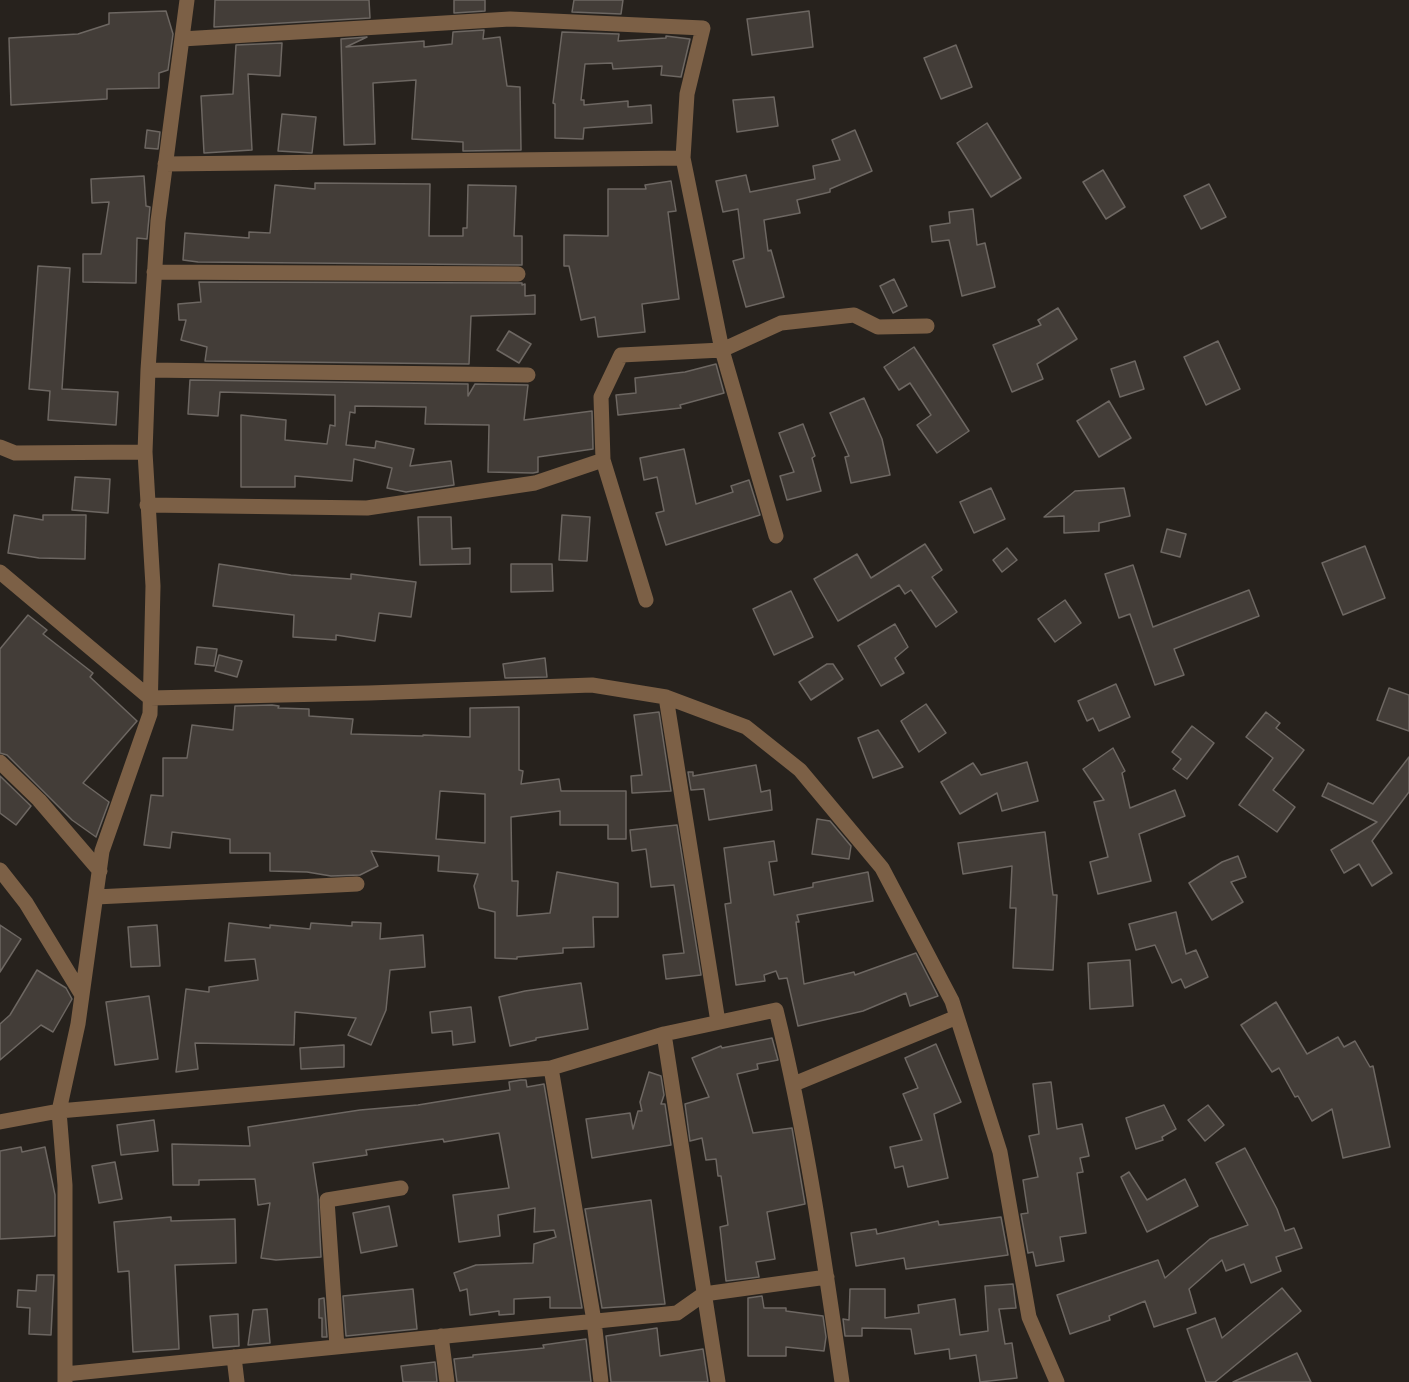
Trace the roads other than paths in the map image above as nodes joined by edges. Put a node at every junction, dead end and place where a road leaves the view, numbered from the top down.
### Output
1 (187, 0) edge
2 (182, 39) junction
3 (683, 158) junction
4 (165, 164) junction
5 (154, 272) junction
6 (518, 274) dead end
7 (927, 326) dead end
8 (722, 350) junction
9 (148, 370) junction
10 (528, 375) dead end
11 (0, 447) edge
12 (144, 452) junction
13 (603, 460) junction
14 (147, 505) junction
15 (776, 536) dead end
16 (0, 572) edge
17 (646, 600) dead end
18 (666, 697) junction
19 (150, 698) junction
20 (0, 762) edge
21 (0, 870) edge
22 (100, 871) junction
23 (357, 884) dead end
24 (96, 897) junction
25 (82, 995) junction
26 (957, 1017) junction
27 (718, 1022) junction
28 (664, 1034) junction
29 (550, 1068) junction
30 (794, 1084) junction
31 (60, 1111) junction
32 (0, 1122) edge
33 (401, 1188) dead end
34 (827, 1277) junction
35 (704, 1294) junction
36 (594, 1321) junction
37 (441, 1336) junction
38 (337, 1347) junction
39 (234, 1357) junction
40 (65, 1378) edge
41 (237, 1382) edge
42 (447, 1382) edge
43 (601, 1382) edge
44 (718, 1382) edge
45 (842, 1382) edge
46 (1057, 1382) edge

1 - 2 street
2 - 3 street
2 - 4 street
3 - 4 street
3 - 8 street
4 - 5 street
5 - 6 street
5 - 9 street
7 - 8 street
8 - 13 street
8 - 15 street
9 - 10 street
9 - 12 street
11 - 12 street
12 - 14 street
13 - 14 street
13 - 17 street
14 - 19 street
16 - 19 street
18 - 19 street
18 - 26 street
18 - 27 street
19 - 22 street
20 - 22 street
21 - 25 street
22 - 24 street
23 - 24 street
24 - 25 street
25 - 31 street
26 - 30 street
26 - 46 street
27 - 28 street
27 - 30 street
28 - 29 street
28 - 35 street
29 - 31 street
29 - 36 street
30 - 34 street
31 - 32 street
31 - 40 street
33 - 38 street
34 - 35 street
34 - 45 street
35 - 36 street
35 - 44 street
36 - 37 street
36 - 43 street
37 - 38 street
37 - 42 street
38 - 39 street
39 - 40 street
39 - 41 street

